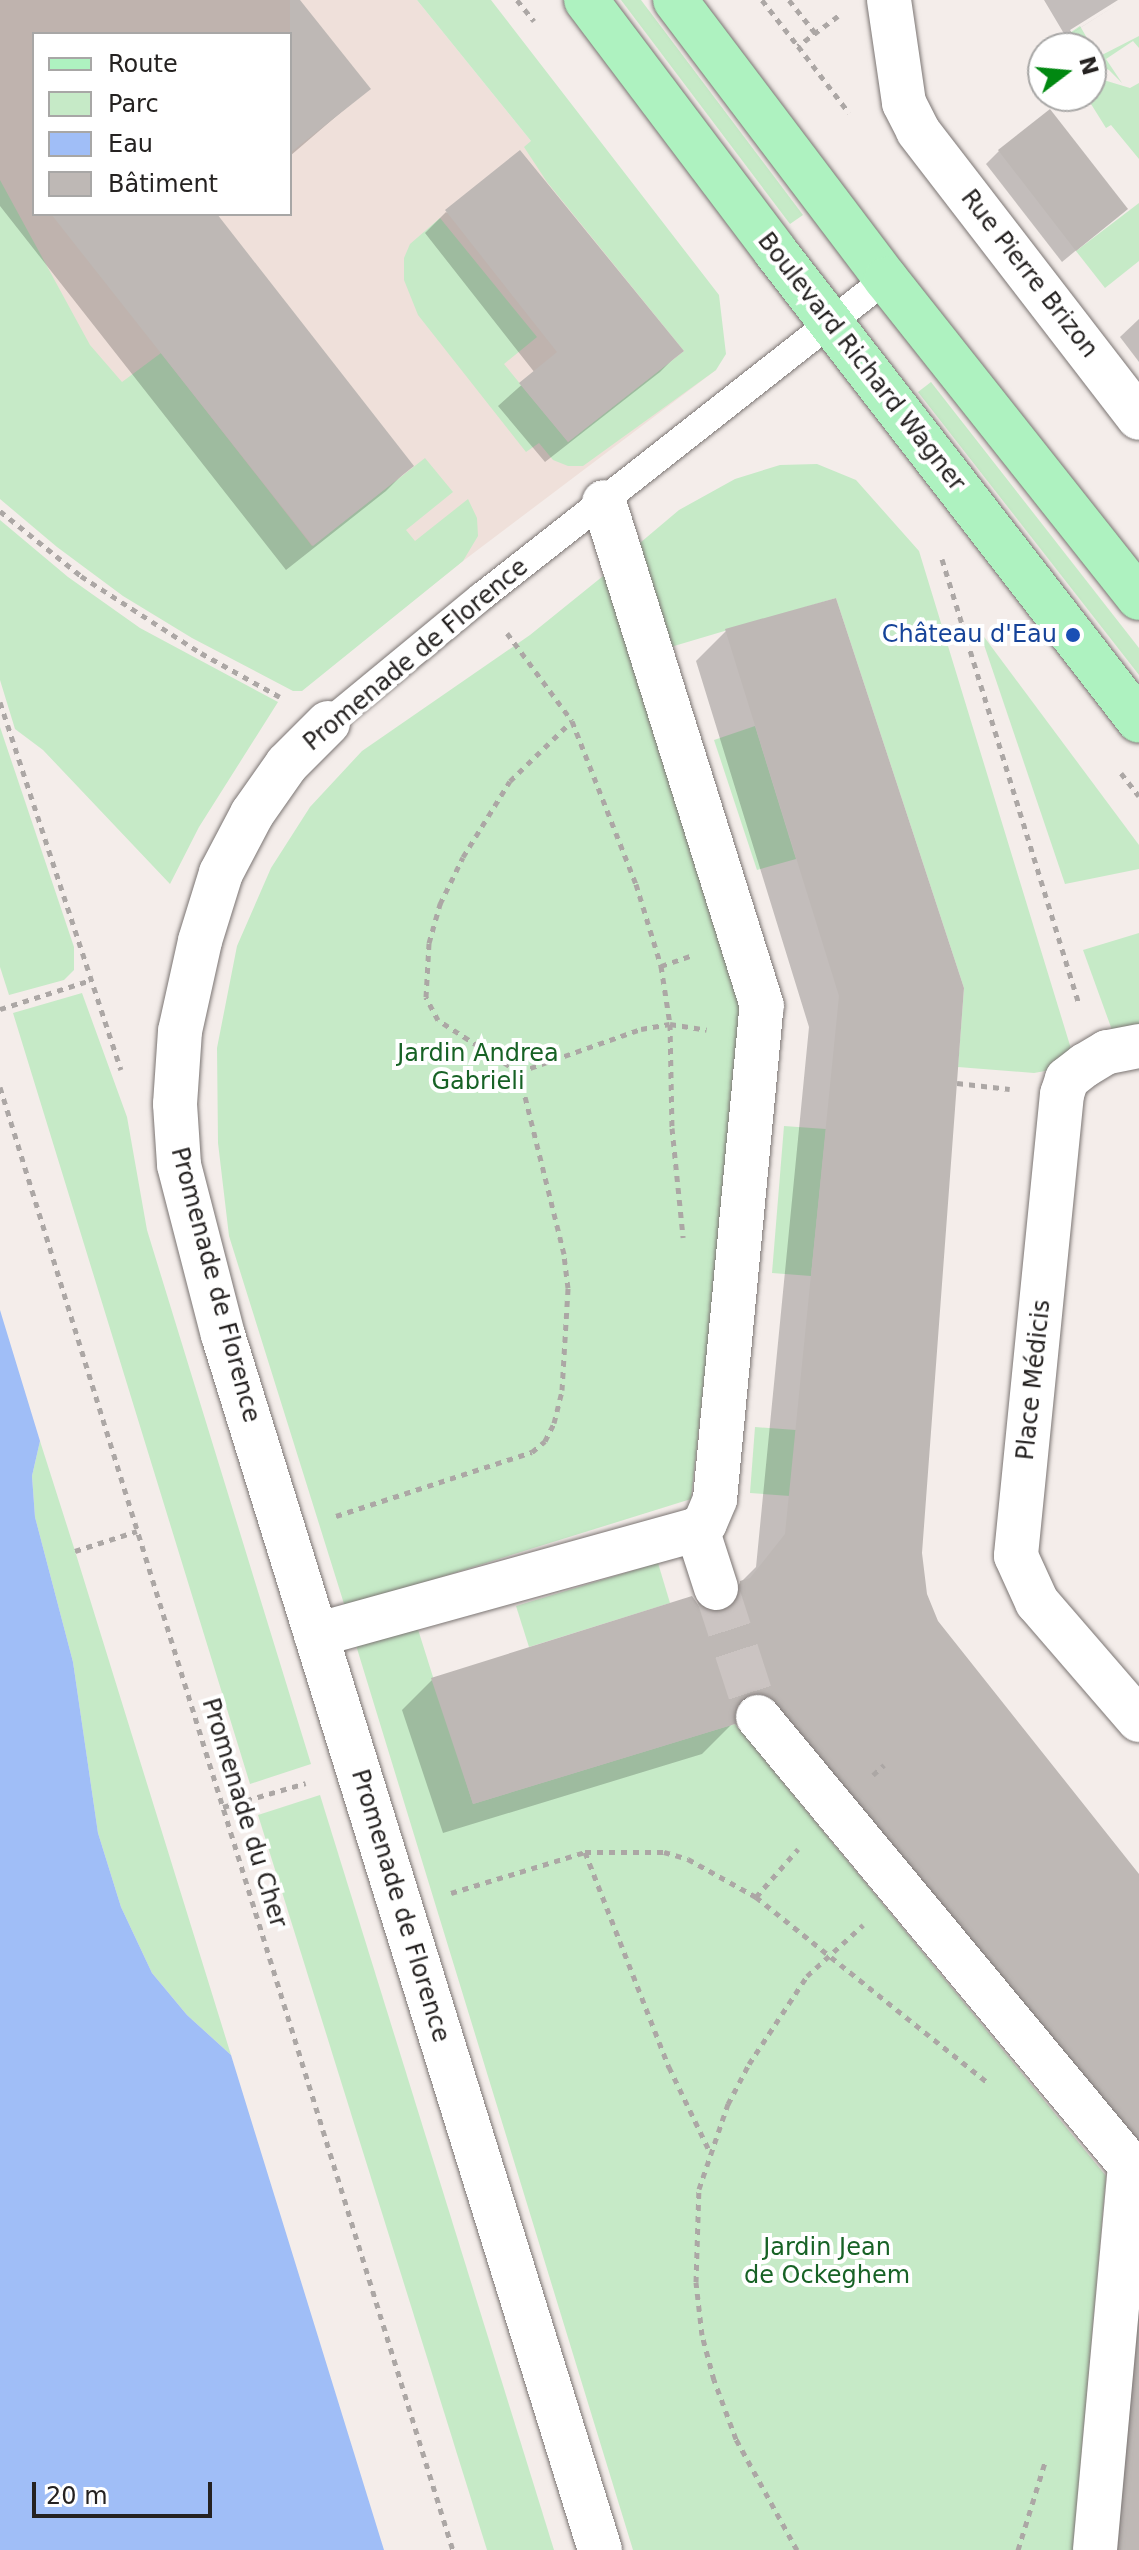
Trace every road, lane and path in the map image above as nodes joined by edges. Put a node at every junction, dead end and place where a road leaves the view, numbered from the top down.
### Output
1 (586, 0) edge
2 (675, 0) edge
3 (762, 0) edge
4 (789, 0) edge
5 (889, 0) edge
6 (816, 34) dead end
7 (798, 46) dead end
8 (886, 279) junction
9 (830, 323) junction
10 (1139, 418) edge
11 (604, 502) junction
12 (0, 511) edge
13 (940, 554) dead end
14 (481, 597) junction
15 (1139, 598) edge
16 (0, 702) edge
17 (572, 721) junction
18 (1139, 721) edge
19 (325, 725) junction
20 (1065, 957) dead end
21 (91, 980) junction
22 (0, 1009) edge
23 (670, 1024) junction
24 (710, 1030) dead end
25 (1139, 1046) edge
26 (519, 1072) junction
27 (122, 1073) dead end
28 (0, 1087) edge
29 (685, 1252) dead end
30 (697, 1529) junction
31 (137, 1531) junction
32 (284, 1532) junction
33 (75, 1551) dead end
34 (716, 1588) tunnel mouth
35 (316, 1635) junction
36 (758, 1717) tunnel mouth
37 (1139, 1720) edge
38 (357, 1769) junction
39 (223, 1807) junction
40 (808, 1837) dead end
41 (585, 1852) junction
42 (756, 1897) junction
43 (400, 1908) junction
44 (830, 1953) junction
45 (990, 2085) dead end
46 (709, 2152) junction
47 (1047, 2455) dead end
48 (453, 2550) edge
49 (600, 2550) edge
50 (797, 2550) edge
51 (1018, 2550) edge
52 (1095, 2550) edge

1 - 9 main road, Boulevard Richard Wagner
2 - 8 main road
3 - 7 path
4 - 6 path
5 - 10 street, Rue Pierre Brizon
8 - 9 lane, Promenade de Florence
8 - 15 main road
9 - 11 lane, Promenade de Florence
9 - 18 main road, Boulevard Richard Wagner
11 - 14 lane, Promenade de Florence
11 - 30 street
12 - 19 path
13 - 20 path
14 - 17 path
14 - 19 lane, Promenade de Florence
16 - 21 path
17 - 23 path
17 - 26 path
19 - 32 street, Promenade de Florence
21 - 22 path
21 - 27 path
23 - 24 path
23 - 26 path
23 - 29 path
25 - 37 street, Place Médicis
26 - 32 path
28 - 31 path, Promenade du Cher
30 - 34 street
30 - 35 street
31 - 33 path
31 - 39 path, Promenade du Cher
32 - 35 street, Promenade de Florence
35 - 38 street, Promenade de Florence
36 - 52 street
38 - 39 path
38 - 43 street, Promenade de Florence
39 - 48 path, Promenade du Cher
40 - 42 path
41 - 42 path
41 - 43 path
41 - 46 path
42 - 44 path
43 - 49 street, Promenade de Florence
44 - 45 path
44 - 46 path
46 - 50 path
47 - 51 path

